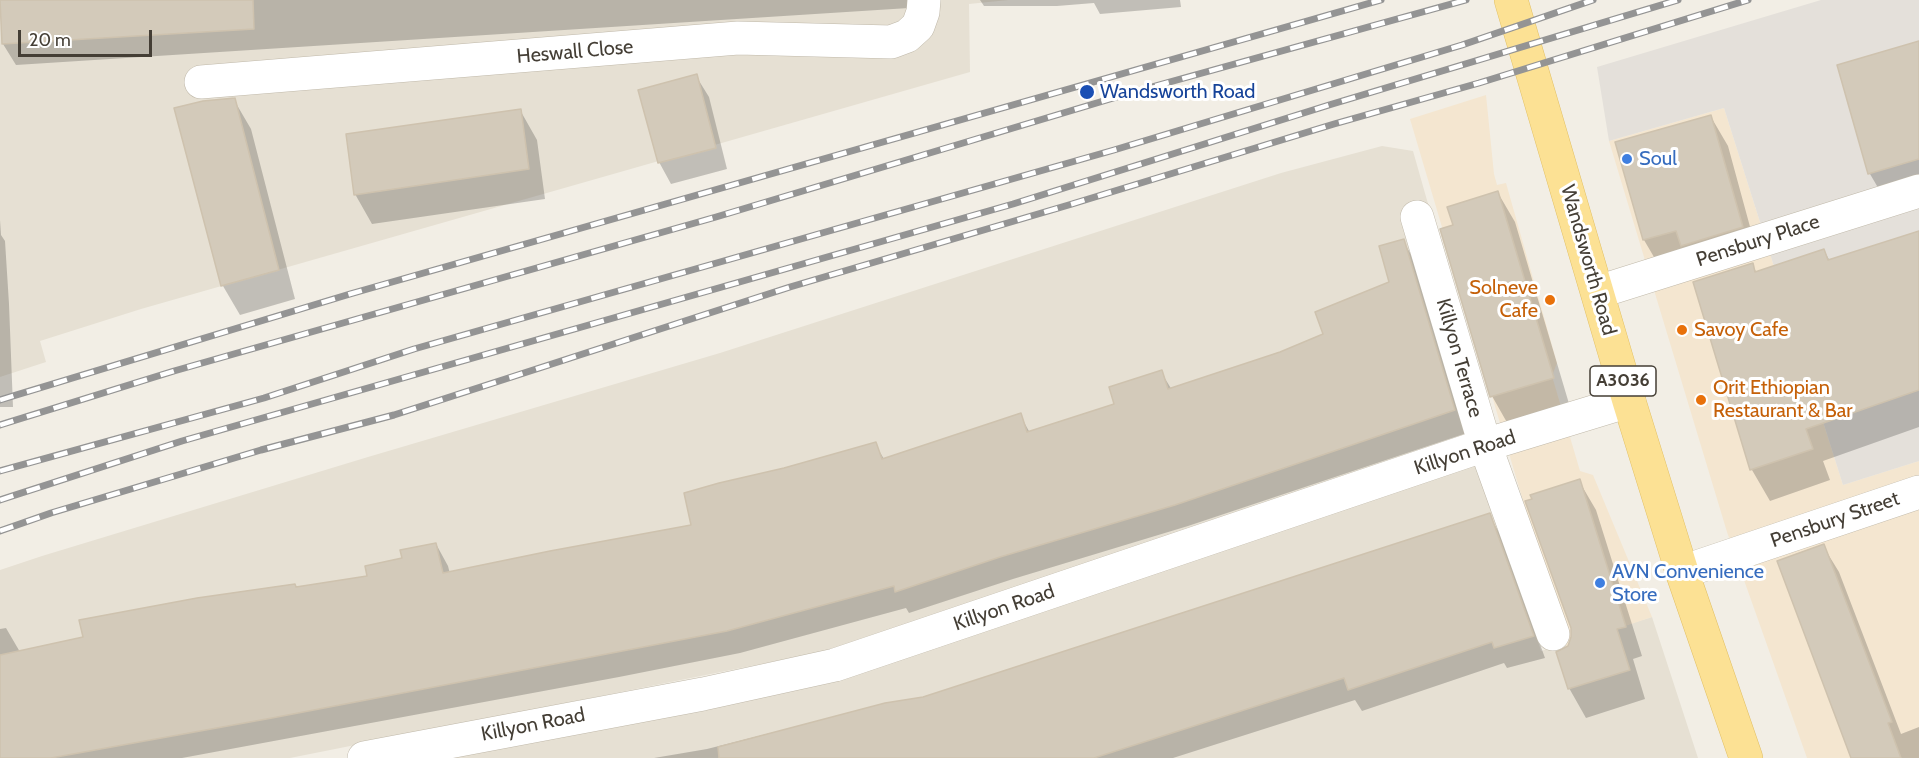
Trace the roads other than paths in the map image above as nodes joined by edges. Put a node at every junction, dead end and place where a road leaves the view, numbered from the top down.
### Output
1 (924, 0) edge
2 (1511, 0) edge
3 (201, 82) dead end
4 (1919, 191) edge
5 (1417, 217) dead end
6 (1598, 292) junction
7 (1629, 401) junction
8 (1485, 446) junction
9 (1919, 492) edge
10 (1682, 572) junction
11 (1553, 634) dead end
12 (364, 758) edge
13 (1746, 758) edge

1 - 3 street, Heswall Close
2 - 6 main road, Wandsworth Road / A3036
4 - 6 street, Pensbury Place
5 - 8 street, Killyon Terrace
6 - 7 main road, Wandsworth Road / A3036
7 - 8 street, Killyon Road
7 - 10 main road, Wandsworth Road / A3036
8 - 11 street, Killyon Terrace
8 - 12 street, Killyon Road
9 - 10 street, Pensbury Street
10 - 13 main road, Wandsworth Road / A3036

